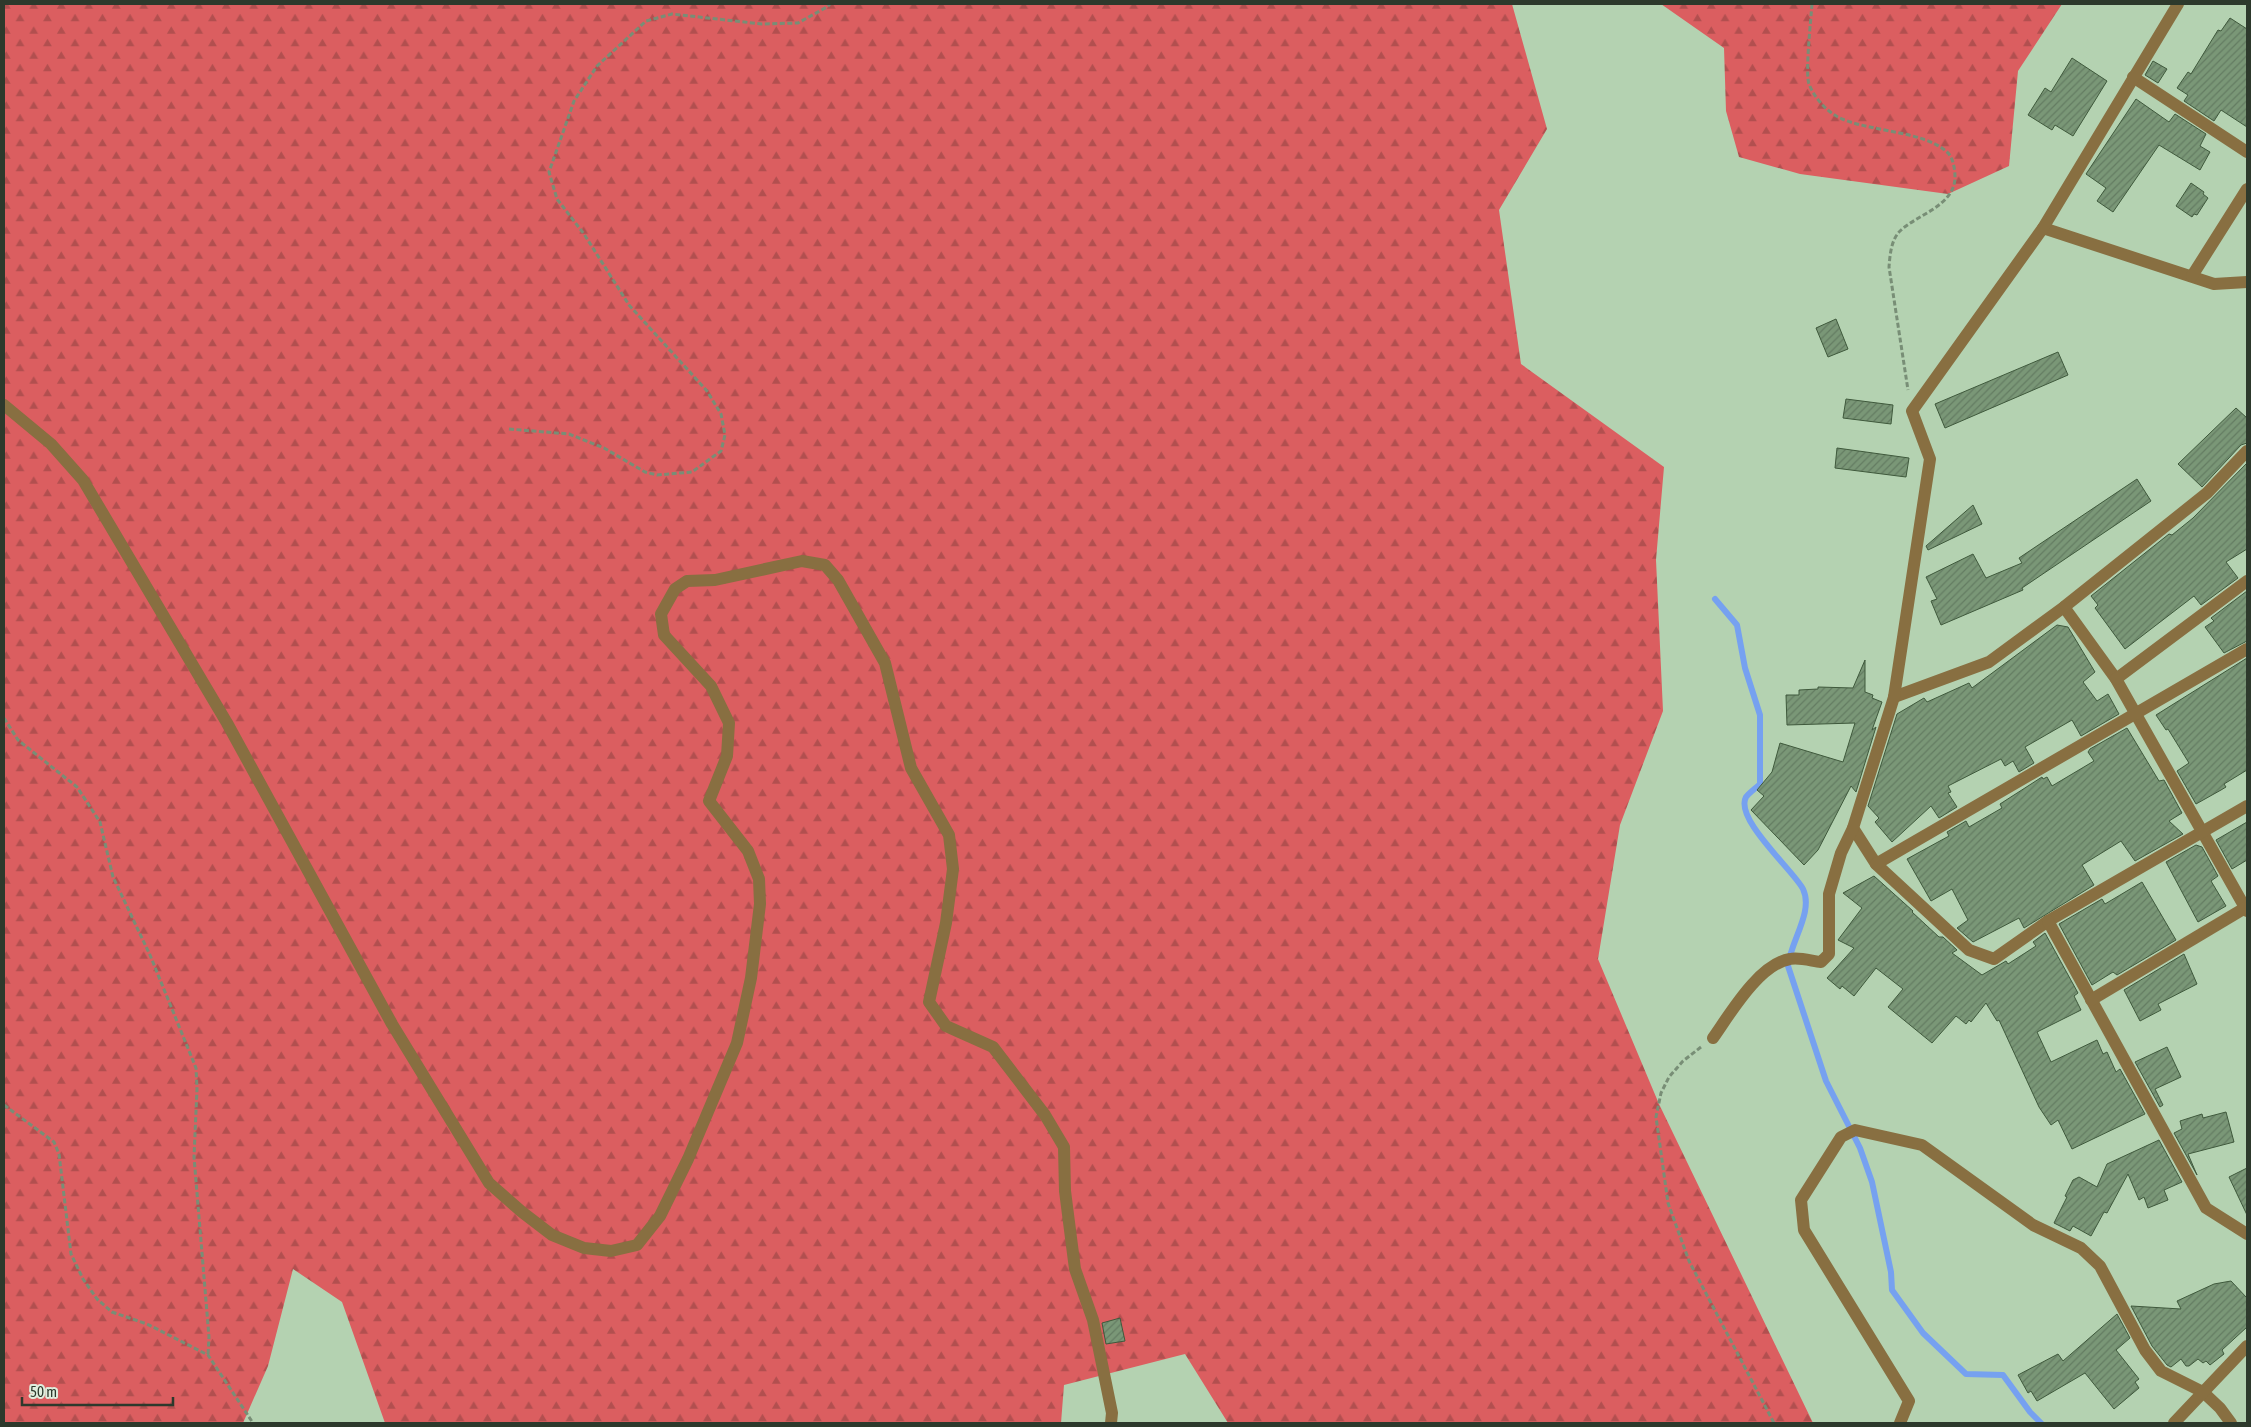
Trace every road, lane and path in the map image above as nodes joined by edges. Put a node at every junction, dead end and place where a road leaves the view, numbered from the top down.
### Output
1 (830, 4) edge
2 (1812, 4) edge
3 (2178, 4) edge
4 (2133, 77) junction
5 (2247, 152) edge
6 (2247, 189) edge
7 (2043, 228) junction
8 (2192, 276) junction
9 (2247, 282) edge
10 (4, 405) edge
11 (1912, 411) junction
12 (508, 429) dead end
13 (2247, 452) edge
14 (2247, 581) edge
15 (2064, 607) junction
16 (2247, 649) edge
17 (2116, 679) junction
18 (1894, 697) junction
19 (2134, 714) junction
20 (4, 718) edge
21 (2247, 806) edge
22 (1853, 828) junction
23 (2202, 832) junction
24 (1876, 864) junction
25 (2246, 910) edge
26 (2048, 921) junction
27 (2090, 1000) junction
28 (1713, 1038) joint
29 (4, 1105) edge
30 (2247, 1234) edge
31 (2247, 1346) edge
32 (208, 1355) junction
33 (2203, 1392) junction
34 (253, 1423) edge
35 (1111, 1423) edge
36 (1774, 1423) edge
37 (1900, 1423) edge
38 (2174, 1423) edge
39 (2231, 1423) edge

1 - 12 path
2 - 11 path
3 - 4 street
4 - 5 street
4 - 7 street
6 - 8 street
7 - 8 street
7 - 11 street
8 - 9 street
10 - 35 street
11 - 18 street
13 - 15 street
14 - 17 street
15 - 17 street
15 - 18 street
16 - 19 street
17 - 19 street
18 - 22 street
19 - 23 street
19 - 24 street
20 - 32 path
21 - 23 street
22 - 24 street
22 - 28 street
23 - 25 street
23 - 26 street
24 - 26 street
25 - 27 street
26 - 27 street
27 - 30 street
28 - 36 path
29 - 32 path
31 - 33 street
32 - 34 path
33 - 37 street
33 - 38 street
33 - 39 street

